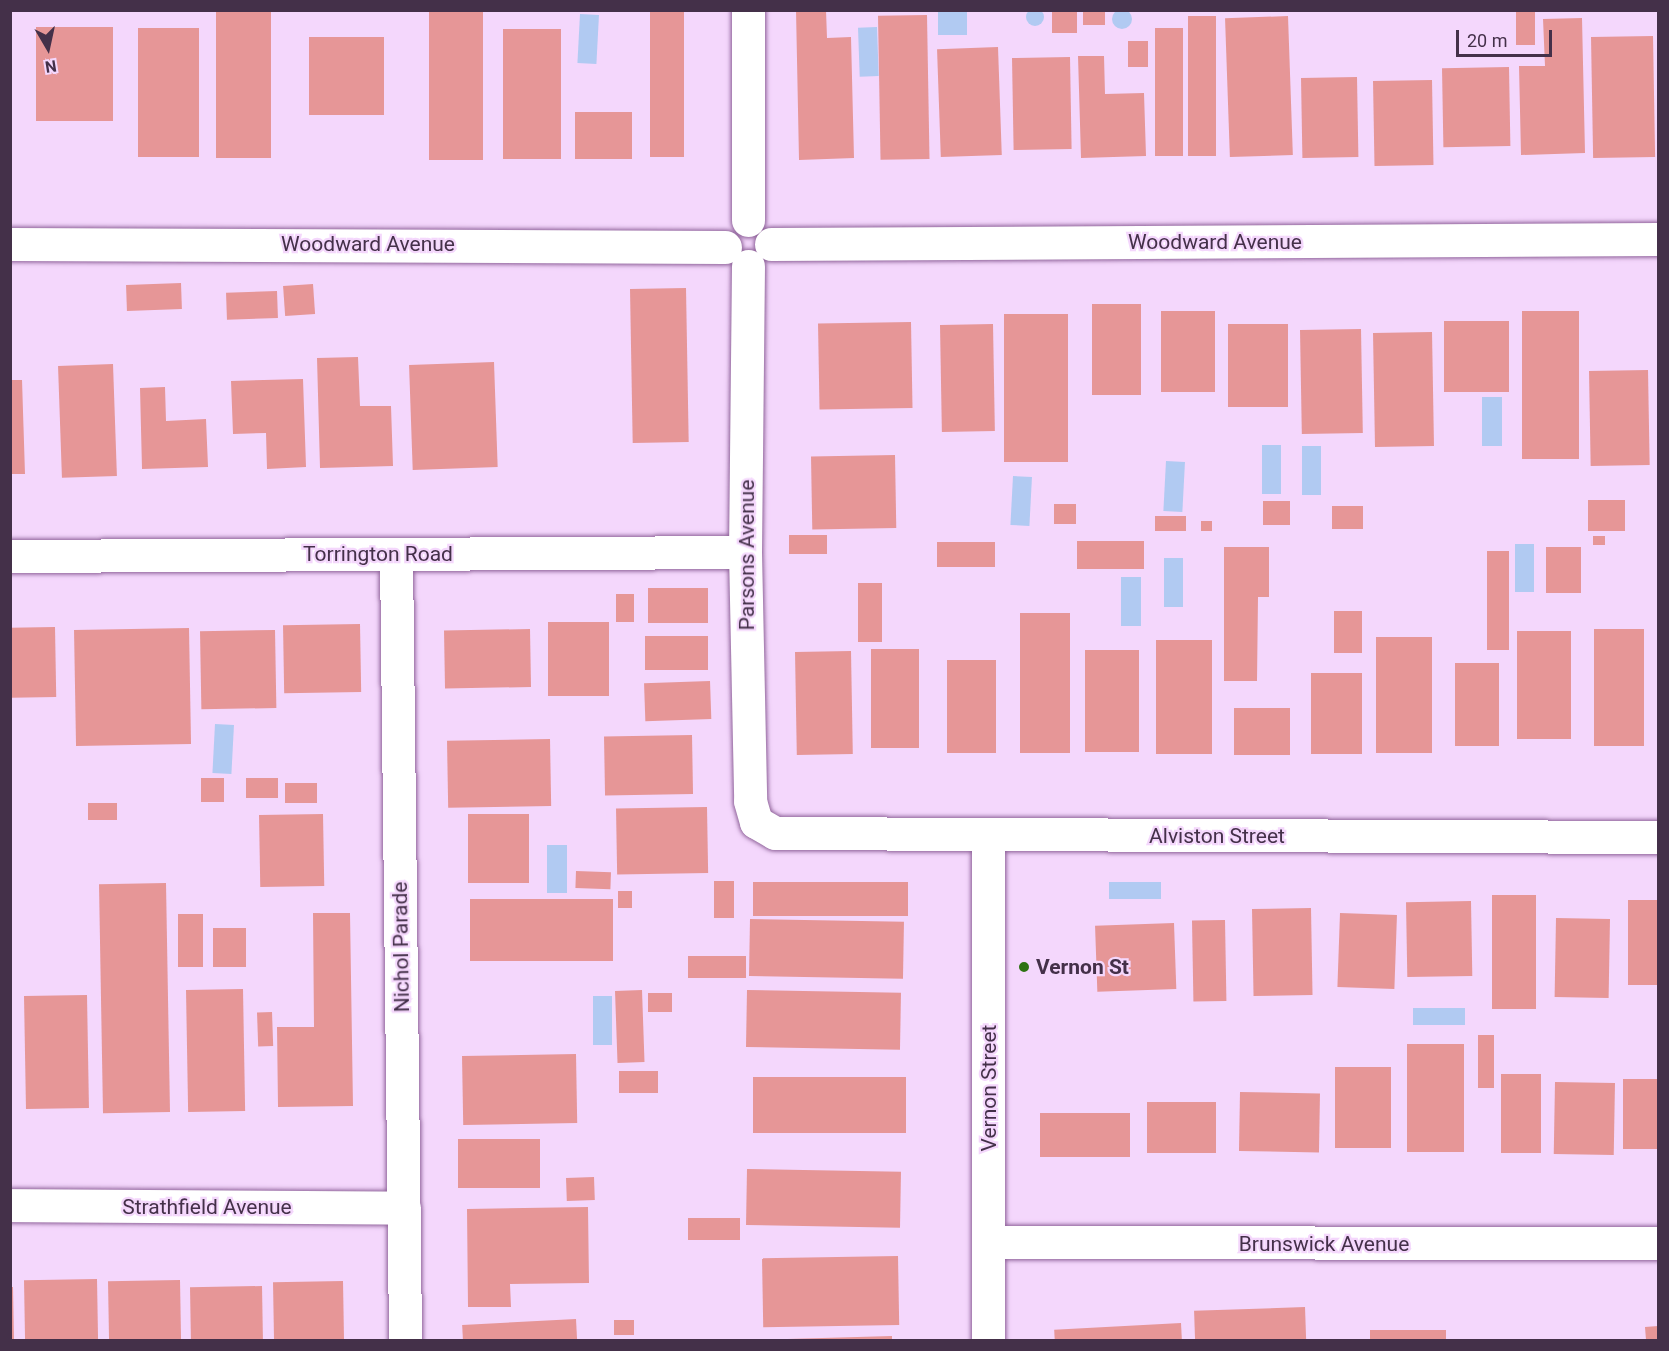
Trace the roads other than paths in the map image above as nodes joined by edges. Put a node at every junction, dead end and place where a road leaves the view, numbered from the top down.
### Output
1 (748, 10) edge
2 (1659, 239) edge
3 (10, 244) edge
4 (748, 252) junction
5 (745, 552) junction
6 (396, 554) junction
7 (10, 556) edge
8 (775, 833) joint
9 (988, 836) junction
10 (1659, 837) edge
11 (10, 1205) edge
12 (404, 1208) junction
13 (990, 1242) junction
14 (1659, 1243) edge
15 (405, 1341) edge
16 (988, 1341) edge

1 - 4 street
2 - 4 street, Woodward Avenue
3 - 4 street, Woodward Avenue
4 - 5 street, Parsons Avenue
5 - 6 street, Torrington Road
5 - 8 street, Parsons Avenue
6 - 7 street, Torrington Road
6 - 12 street, Nichol Parade
8 - 9 street, Alviston Street
9 - 10 street, Alviston Street
9 - 13 street, Vernon Street
11 - 12 street, Strathfield Avenue
12 - 15 street, Nichol Parade
13 - 14 street, Brunswick Avenue
13 - 16 street, Vernon Street

